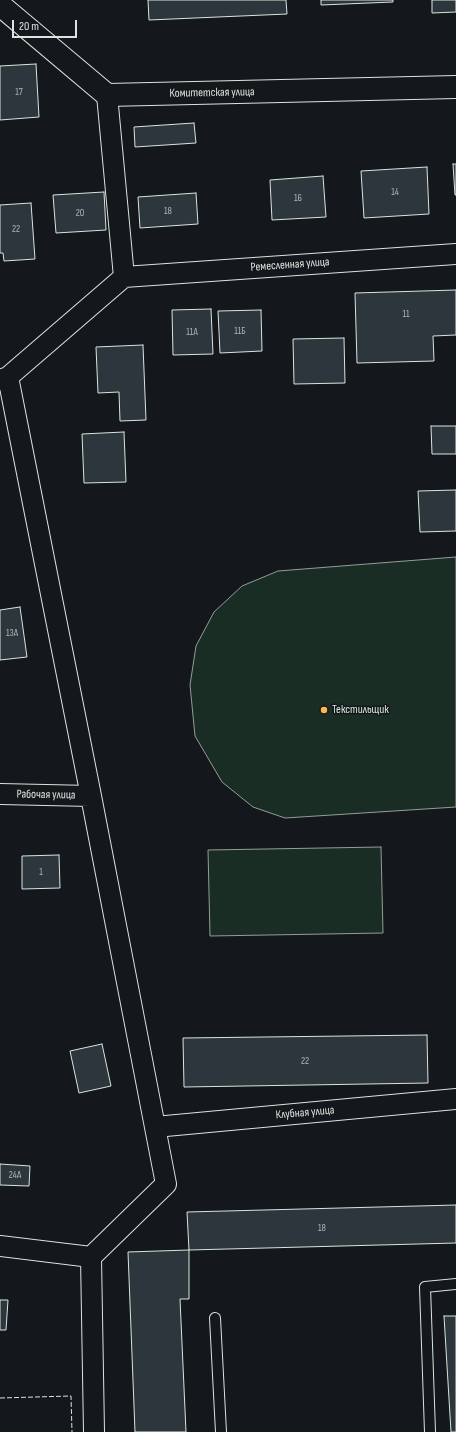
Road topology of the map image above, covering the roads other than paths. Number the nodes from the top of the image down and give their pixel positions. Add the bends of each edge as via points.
1 (0, 5) edge
2 (456, 87) edge
3 (106, 95) junction
4 (456, 254) edge
5 (124, 276) junction
6 (4, 378) edge
7 (0, 794) edge
8 (91, 796) junction
9 (456, 1099) edge
10 (155, 1128) junction
11 (0, 1246) edge
12 (91, 1258) junction
13 (456, 1284) edge
14 (215, 1318) dead end
15 (94, 1432) edge
16 (221, 1432) edge
17 (430, 1432) edge

1 - 3 street
2 - 3 street, Комитетская улица
3 - 5 street
4 - 5 street, Ремесленная улица
5 - 6 street
6 - 8 street
7 - 8 street, Рабочая улица
8 - 10 street
9 - 10 street, Клубная улица
10 - 12 street via 166,1184
11 - 12 street
12 - 15 street
13 - 17 lane via 425,1287
14 - 16 lane

